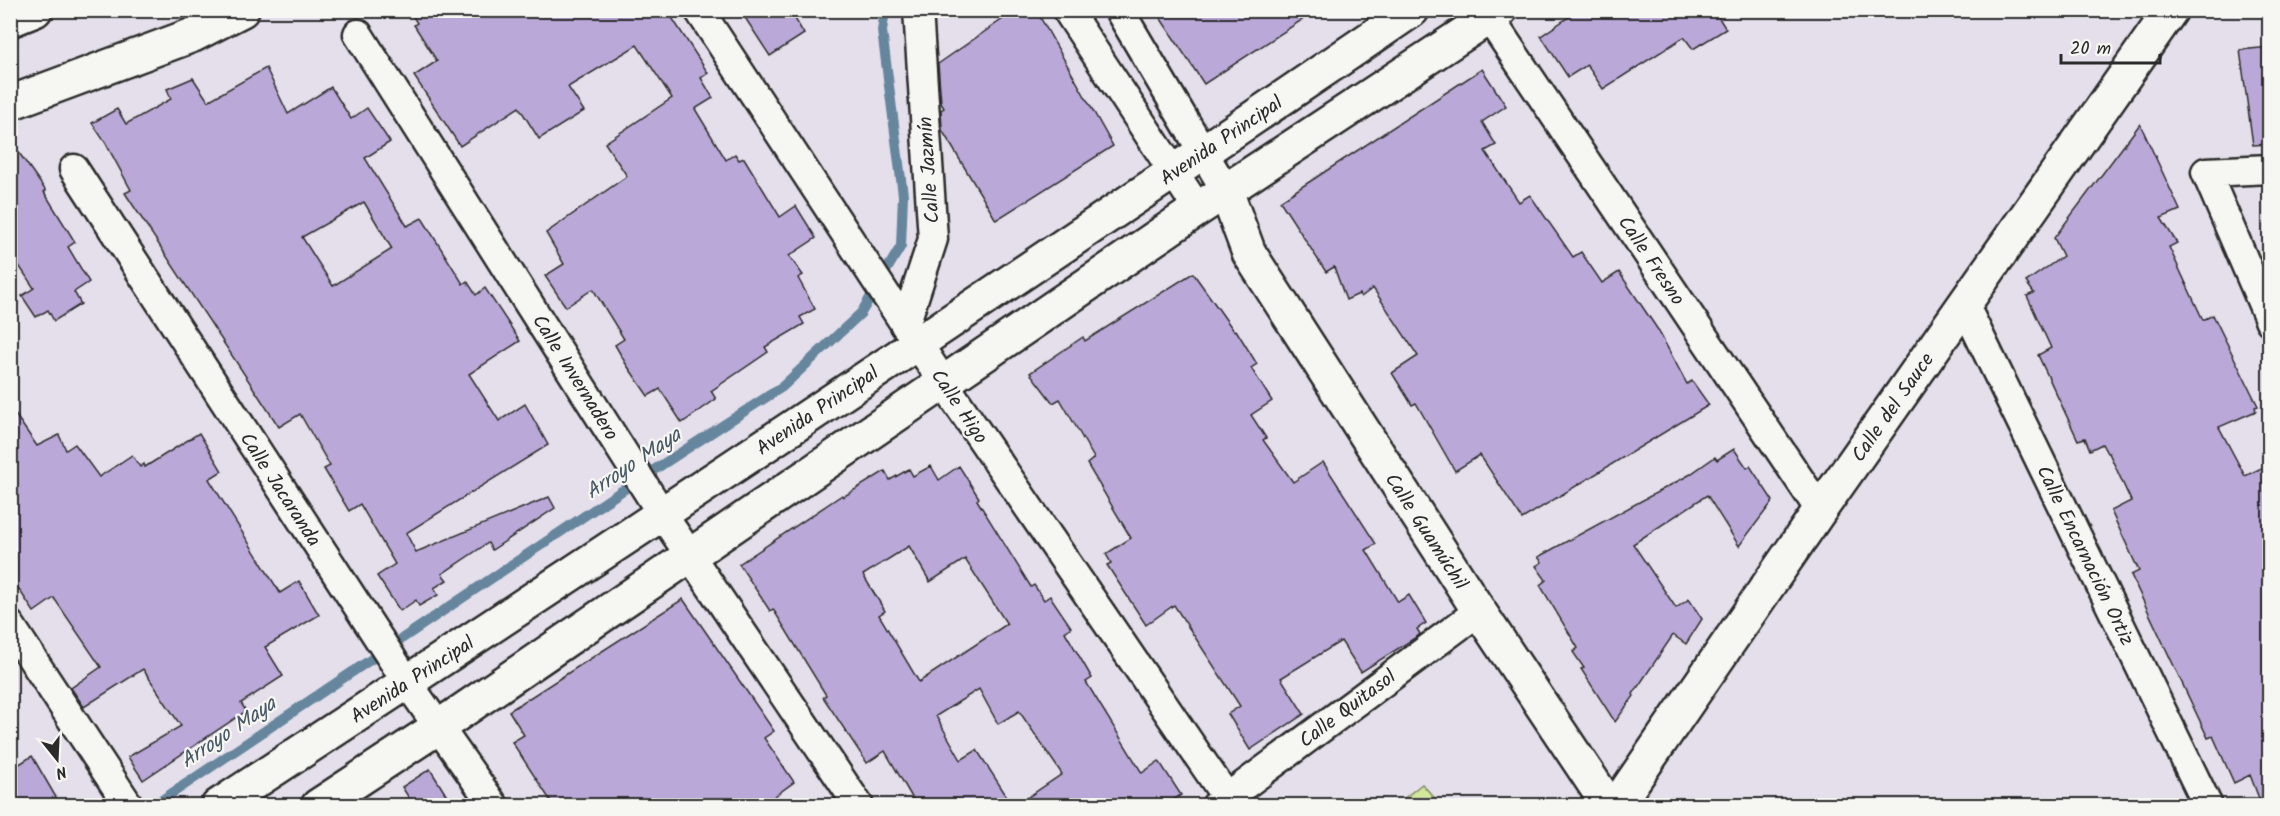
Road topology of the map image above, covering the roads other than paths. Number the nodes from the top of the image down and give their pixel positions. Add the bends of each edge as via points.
1 (34, 10) edge
2 (242, 10) edge
3 (699, 10) edge
4 (918, 10) edge
5 (1067, 10) edge
6 (1119, 10) edge
7 (1412, 10) edge
8 (2171, 10) edge
9 (1491, 13) edge
10 (10, 20) edge
11 (358, 34) dead end
12 (10, 103) edge
13 (1203, 152) junction
14 (74, 169) dead end
15 (2270, 169) edge
16 (1174, 173) junction
17 (1226, 190) junction
18 (1198, 209) junction
19 (1250, 253) junction
20 (1964, 304) junction
21 (2270, 321) edge
22 (906, 325) junction
23 (943, 382) junction
24 (647, 490) junction
25 (1820, 510) junction
26 (689, 556) junction
27 (1479, 611) junction
28 (10, 625) edge
29 (400, 671) junction
30 (440, 726) junction
31 (127, 801) edge
32 (1221, 802) edge
33 (218, 806) edge
34 (318, 806) edge
35 (494, 806) edge
36 (860, 806) edge
37 (1609, 806) edge
38 (1616, 806) edge
39 (2208, 806) edge

1 - 10 street
2 - 12 street via 193,35
3 - 22 street, Calle Higo
4 - 22 street, Calle Jazmín via 933,238
5 - 16 street, Calle Guamúchil
6 - 13 street, Calle Guamúchil
7 - 13 street, Avenida Principal
8 - 20 street, Calle del Sauce
9 - 17 street
9 - 25 street, Calle Fresno
11 - 24 street, Calle Invernadero
13 - 16 street, Avenida Principal
13 - 17 street, Calle Guamúchil
14 - 29 street, Calle Jacaranda
15 - 21 street via 2206,172
16 - 18 street, Calle Guamúchil
16 - 22 street, Avenida Principal
17 - 18 street
17 - 19 street, Calle Guamúchil
18 - 19 street, Calle Guamúchil
18 - 23 street
19 - 27 street, Calle Guamúchil
20 - 25 street, Calle del Sauce
20 - 39 street, Calle Encarnación Ortiz
22 - 23 street, Calle Higo
22 - 24 street, Avenida Principal
23 - 26 street
23 - 32 street, Calle Higo
24 - 26 street, Calle Invernadero
24 - 29 street, Avenida Principal
25 - 38 street, Calle del Sauce
26 - 30 street
26 - 36 street, Calle Invernadero
27 - 32 street, Calle Quitasol
27 - 37 street, Calle Guamúchil
28 - 31 street
29 - 30 street, Calle Jacaranda
29 - 33 street, Avenida Principal
30 - 34 street
30 - 35 street, Calle Jacaranda

